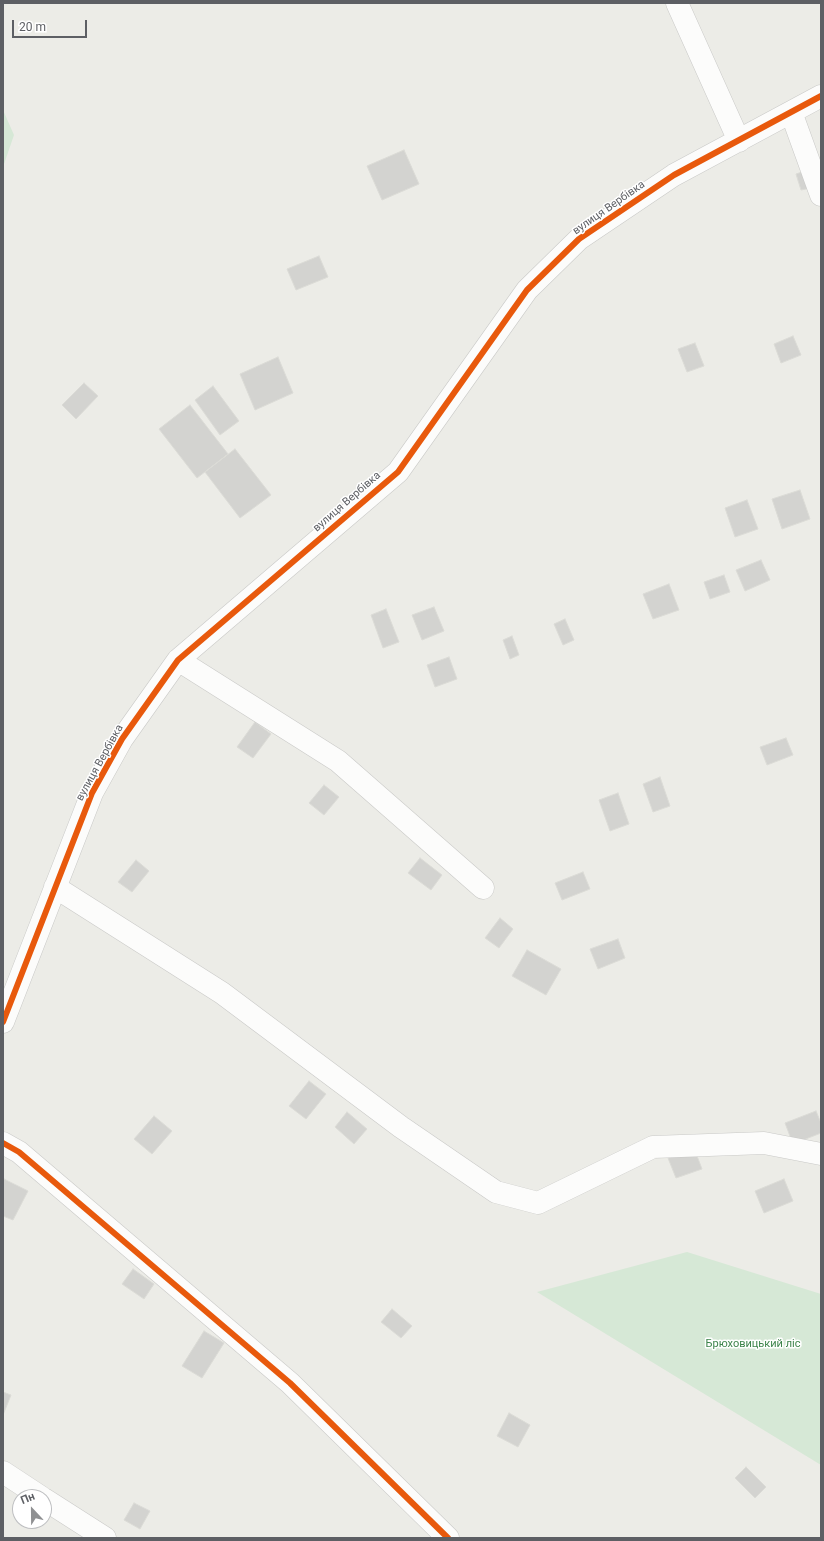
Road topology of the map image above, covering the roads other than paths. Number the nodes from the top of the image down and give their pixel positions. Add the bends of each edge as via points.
1 (677, 3) edge
2 (821, 96) edge
3 (791, 112) junction
4 (739, 141) junction
5 (821, 195) edge
6 (178, 660) junction
7 (55, 887) junction
8 (483, 888) dead end
9 (3, 1022) edge
10 (3, 1143) edge
11 (821, 1154) edge
12 (3, 1472) edge
13 (29, 1489) edge
14 (52, 1504) edge
15 (105, 1538) edge
16 (448, 1538) edge

1 - 4 street
2 - 3 street, вулиця Вербівка
3 - 4 street, вулиця Вербівка
3 - 5 street
4 - 6 street, вулиця Вербівка via 674,175 579,239 527,290 398,472
6 - 7 street, вулиця Вербівка via 122,739 92,793
6 - 8 street via 338,761
7 - 9 street, вулиця Вербівка
7 - 11 street via 222,994 401,1127 496,1192 538,1203 653,1147 764,1143
10 - 16 street via 19,1152 290,1383
12 - 13 street
14 - 15 street

